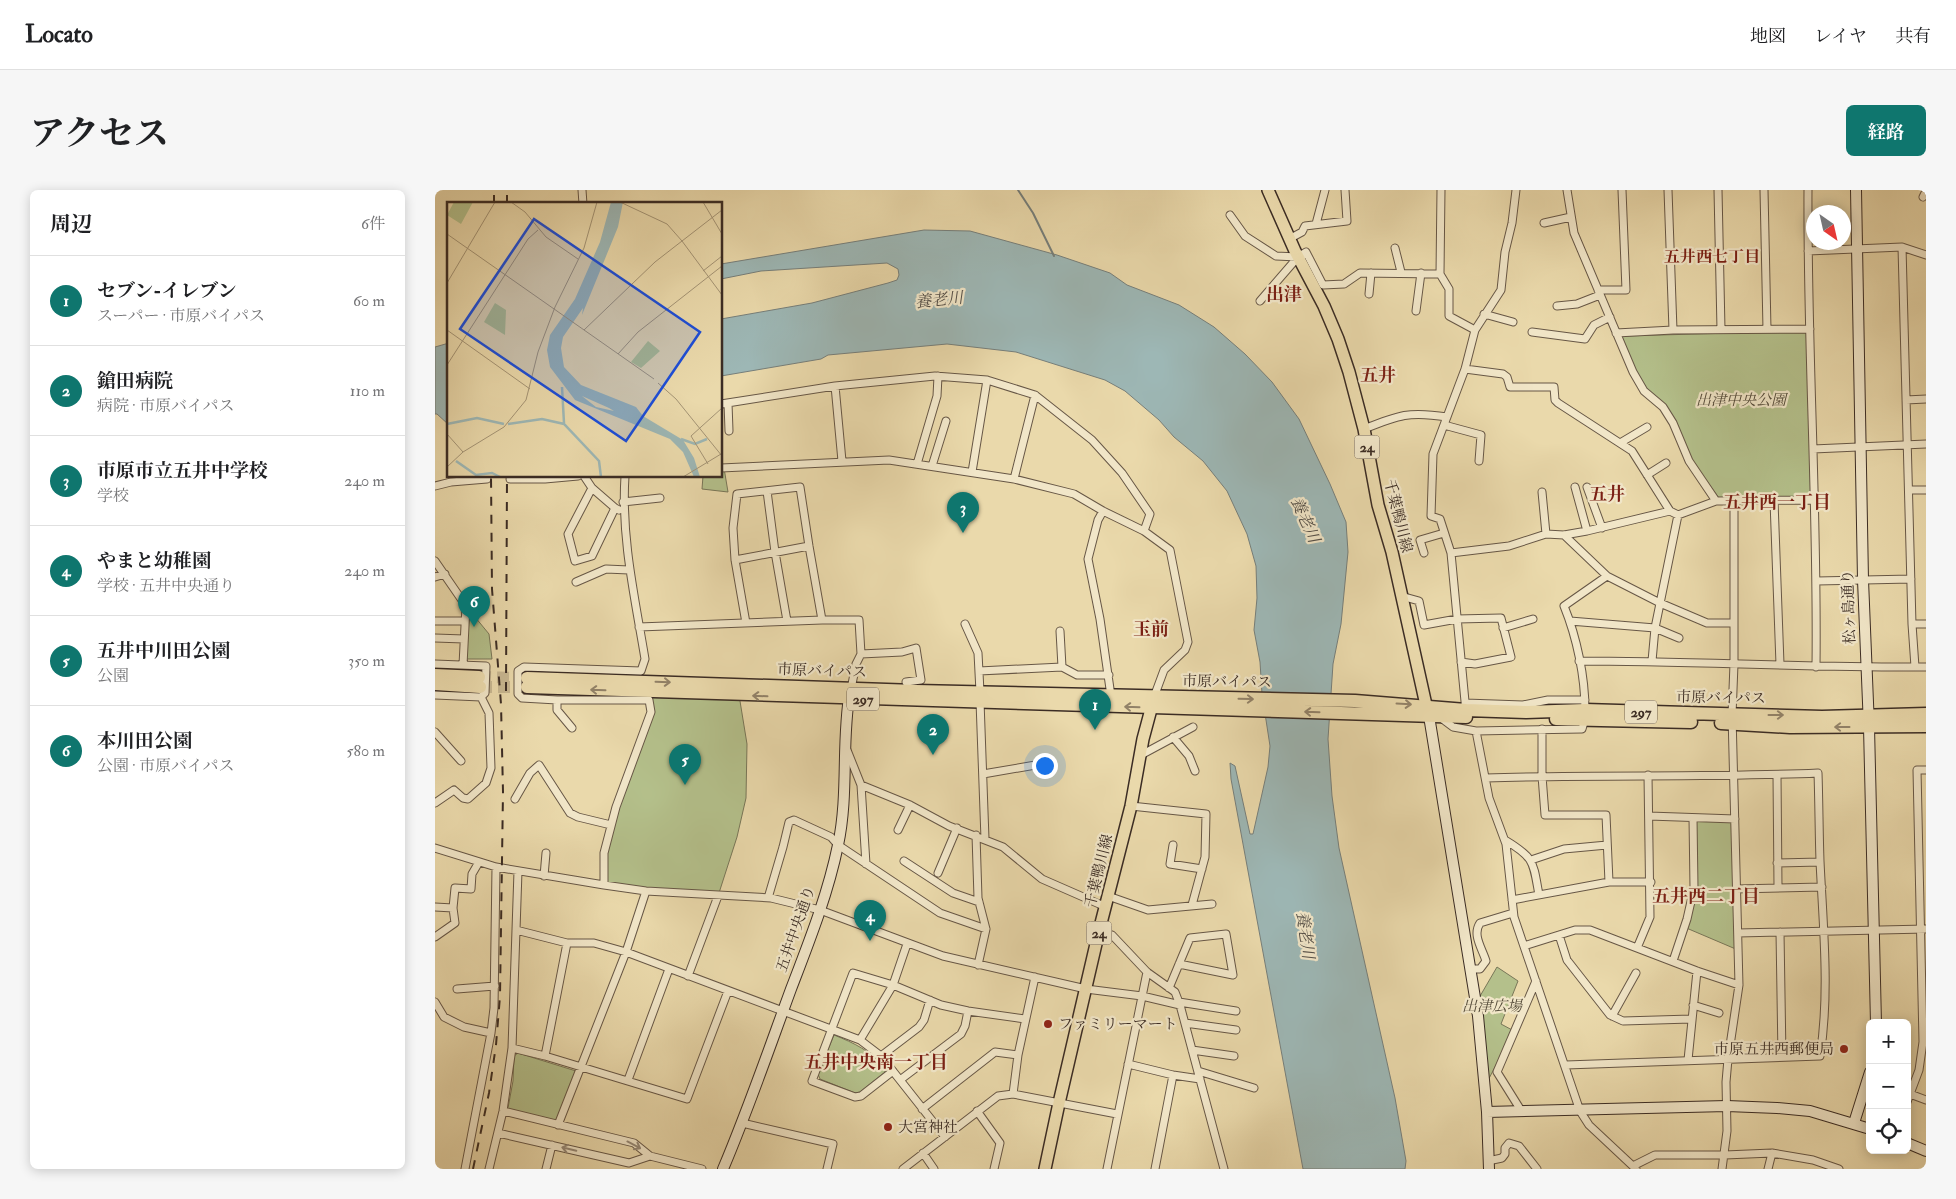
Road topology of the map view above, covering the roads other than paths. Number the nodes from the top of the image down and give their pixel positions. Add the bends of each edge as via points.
1 (1268, 190) edge
2 (1325, 190) edge
3 (1345, 190) edge
4 (1441, 190) edge
5 (1516, 190) edge
6 (1567, 190) edge
7 (1622, 190) edge
8 (1668, 190) edge
9 (1718, 190) edge
10 (1764, 190) edge
11 (1808, 190) edge
12 (1856, 190) edge
13 (1808, 205) edge
14 (1230, 215) dead end
15 (1571, 217) junction
16 (1545, 223) dead end
17 (1316, 224) junction
18 (1289, 239) junction
19 (1902, 247) junction
20 (1395, 248) dead end
21 (1808, 250) edge
22 (1851, 250) edge
23 (1857, 250) junction
24 (1926, 254) edge
25 (1298, 257) junction
26 (1401, 272) junction
27 (1371, 273) junction
28 (1421, 273) junction
29 (1439, 274) junction
30 (1599, 292) junction
31 (1369, 294) dead end
32 (1260, 301) dead end
33 (1557, 306) dead end
34 (1416, 312) dead end
35 (1484, 314) junction
36 (1610, 317) junction
37 (1513, 322) dead end
38 (1767, 328) junction
39 (1721, 329) junction
40 (1810, 329) junction
41 (1475, 330) junction
42 (1673, 330) junction
43 (1532, 332) dead end
44 (1616, 333) junction
45 (1465, 369) junction
46 (938, 376) junction
47 (987, 380) junction
48 (835, 386) junction
49 (1035, 395) junction
50 (1926, 399) edge
51 (1906, 400) junction
52 (725, 403) edge
53 (946, 421) dead end
54 (1445, 421) junction
55 (1647, 428) dead end
56 (1364, 429) junction
57 (729, 431) dead end
58 (1620, 443) junction
59 (1908, 444) junction
60 (1926, 444) edge
61 (1861, 447) junction
62 (1813, 448) junction
63 (842, 461) junction
64 (1479, 461) dead end
65 (1666, 463) dead end
66 (917, 464) junction
67 (931, 466) junction
68 (723, 468) edge
69 (972, 472) junction
70 (1647, 475) junction
71 (556, 478) edge
72 (584, 478) edge
73 (625, 478) edge
74 (487, 479) dead end
75 (511, 479) dead end
76 (1014, 479) junction
77 (435, 486) edge
78 (1575, 486) dead end
79 (1587, 487) dead end
80 (592, 488) junction
81 (1909, 490) junction
82 (1926, 490) edge
83 (767, 491) junction
84 (1542, 492) dead end
85 (659, 498) dead end
86 (1814, 500) junction
87 (1716, 501) junction
88 (1774, 501) junction
89 (623, 502) junction
90 (1734, 502) junction
91 (615, 508) junction
92 (624, 511) junction
93 (1103, 511) junction
94 (1670, 511) junction
95 (1678, 515) junction
96 (1602, 528) junction
97 (1145, 531) junction
98 (1587, 532) junction
99 (1444, 533) junction
100 (1546, 534) junction
101 (1564, 535) junction
102 (809, 546) junction
103 (775, 552) junction
104 (1424, 553) dead end
105 (1451, 554) junction
106 (735, 560) junction
107 (435, 561) edge
108 (629, 570) junction
109 (445, 574) junction
110 (1607, 576) junction
111 (435, 577) edge
112 (1911, 579) junction
113 (1863, 580) junction
114 (1817, 581) junction
115 (576, 582) dead end
116 (1401, 596) junction
117 (1660, 603) junction
118 (1457, 619) junction
119 (1533, 619) dead end
120 (822, 620) junction
121 (435, 621) edge
122 (464, 621) junction
123 (787, 621) junction
124 (1570, 621) junction
125 (746, 623) junction
126 (1734, 623) junction
127 (965, 624) dead end
128 (1912, 624) junction
129 (1926, 624) edge
130 (639, 627) junction
131 (1503, 628) junction
132 (1655, 628) junction
133 (1060, 631) dead end
134 (435, 638) edge
135 (1679, 638) dead end
136 (464, 639) junction
137 (861, 654) junction
138 (1579, 661) junction
139 (1651, 661) junction
140 (1461, 662) junction
141 (435, 664) edge
142 (1734, 664) junction
143 (1780, 664) junction
144 (463, 665) junction
145 (1816, 666) junction
146 (1062, 667) junction
147 (1866, 667) junction
148 (1915, 667) junction
149 (1926, 667) edge
150 (979, 671) junction
151 (435, 675) edge
152 (1109, 675) junction
153 (527, 682) tunnel mouth
154 (906, 682) dead end
155 (435, 684) edge
156 (480, 687) junction
157 (850, 694) junction
158 (435, 696) edge
159 (981, 696) junction
160 (1111, 696) junction
161 (557, 700) junction
162 (1153, 702) junction
163 (1198, 703) junction
164 (1466, 710) junction
165 (1585, 710) junction
166 (1431, 712) junction
167 (1926, 714) edge
168 (1732, 719) junction
169 (1869, 721) junction
170 (1926, 726) edge
171 (1193, 727) dead end
172 (572, 728) dead end
173 (1542, 730) junction
174 (1476, 731) junction
175 (435, 732) edge
176 (1173, 737) junction
177 (846, 748) junction
178 (1141, 755) junction
179 (461, 761) dead end
180 (1047, 763) dead end
181 (1926, 770) edge
182 (1195, 771) dead end
183 (983, 774) junction
184 (1648, 775) junction
185 (1777, 775) junction
186 (1542, 776) junction
187 (1734, 776) junction
188 (1486, 778) junction
189 (861, 785) junction
190 (515, 799) dead end
191 (435, 803) edge
192 (910, 805) junction
193 (1131, 806) junction
194 (1649, 816) junction
195 (1693, 818) junction
196 (1735, 819) junction
197 (611, 824) junction
198 (957, 828) junction
199 (897, 830) dead end
200 (976, 835) junction
201 (985, 839) junction
202 (1505, 840) junction
203 (838, 845) junction
204 (1173, 845) dead end
205 (1607, 845) junction
206 (435, 848) edge
207 (546, 853) dead end
208 (905, 860) dead end
209 (1531, 860) junction
210 (479, 862) junction
211 (1820, 862) junction
212 (1777, 863) junction
213 (866, 864) junction
214 (496, 867) junction
215 (1202, 869) junction
216 (518, 871) junction
217 (938, 873) dead end
218 (544, 876) junction
219 (1609, 882) junction
220 (1651, 882) junction
221 (1922, 884) edge
222 (603, 885) junction
223 (1778, 887) junction
224 (1822, 887) junction
225 (1736, 889) junction
226 (646, 891) junction
227 (1539, 895) junction
228 (718, 896) junction
229 (768, 898) junction
230 (1512, 900) junction
231 (979, 902) junction
232 (1107, 902) junction
233 (1212, 904) dead end
234 (1193, 905) junction
235 (435, 907) edge
236 (453, 908) junction
237 (820, 910) junction
238 (1513, 913) junction
239 (986, 929) junction
240 (1923, 929) edge
241 (516, 930) junction
242 (1099, 931) junction
243 (1825, 931) junction
244 (1874, 931) junction
245 (1781, 932) junction
246 (1738, 933) junction
247 (1559, 935) junction
248 (435, 937) edge
249 (567, 944) junction
250 (907, 944) junction
251 (1524, 946) junction
252 (1637, 948) junction
253 (626, 952) junction
254 (1673, 961) junction
255 (1179, 964) junction
256 (979, 965) junction
257 (669, 969) junction
258 (1471, 969) junction
259 (1697, 971) junction
260 (1147, 972) junction
261 (1636, 973) dead end
262 (1924, 975) edge
263 (688, 976) junction
264 (1035, 976) junction
265 (1536, 981) junction
266 (893, 985) junction
267 (1739, 985) junction
268 (495, 986) junction
269 (457, 988) dead end
270 (1169, 988) junction
271 (1086, 989) junction
272 (728, 991) junction
273 (1142, 996) junction
274 (930, 1000) junction
275 (435, 1002) edge
276 (1180, 1004) junction
277 (1693, 1005) junction
278 (968, 1011) junction
279 (1236, 1011) dead end
280 (783, 1012) junction
281 (1719, 1012) dead end
282 (1612, 1016) junction
283 (1025, 1019) junction
284 (1691, 1019) junction
285 (1876, 1019) edge
286 (1185, 1023) junction
287 (831, 1028) junction
288 (1236, 1030) dead end
289 (491, 1033) junction
290 (860, 1040) junction
291 (512, 1048) junction
292 (1192, 1050) junction
293 (1018, 1055) junction
294 (545, 1056) junction
295 (881, 1056) junction
296 (1234, 1056) dead end
297 (1782, 1057) junction
298 (1728, 1059) junction
299 (1688, 1060) junction
300 (1128, 1064) junction
301 (1566, 1065) junction
302 (581, 1067) junction
303 (893, 1071) junction
304 (1173, 1075) junction
305 (1199, 1075) junction
306 (628, 1080) junction
307 (901, 1080) junction
308 (1866, 1085) edge
309 (1254, 1088) dead end
310 (1911, 1091) edge
311 (1013, 1094) junction
312 (1911, 1094) edge
313 (1926, 1100) edge
314 (1059, 1103) junction
315 (1727, 1106) junction
316 (922, 1109) junction
317 (503, 1111) junction
318 (977, 1111) junction
319 (1580, 1111) junction
320 (1487, 1112) junction
321 (1522, 1112) junction
322 (1117, 1114) junction
323 (742, 1122) junction
324 (1854, 1123) junction
325 (558, 1125) junction
326 (1866, 1128) edge
327 (498, 1133) junction
328 (945, 1137) junction
329 (552, 1145) junction
330 (1911, 1145) edge
331 (1926, 1151) edge
332 (1772, 1152) junction
333 (923, 1153) junction
334 (1725, 1155) junction
335 (650, 1156) junction
336 (1813, 1160) junction
337 (1488, 1165) edge
338 (1635, 1168) edge
339 (465, 1169) edge
340 (489, 1169) edge
341 (546, 1169) edge
342 (702, 1169) edge
343 (723, 1169) edge
344 (827, 1169) edge
345 (903, 1169) edge
346 (934, 1169) edge
347 (994, 1169) edge
348 (1045, 1169) edge
349 (1107, 1169) edge
350 (1155, 1169) edge
351 (1224, 1169) edge
352 (1537, 1169) edge
353 (1722, 1169) edge
354 (1768, 1169) edge
355 (1811, 1169) edge
356 (1839, 1169) edge

1 - 18 main road, 千葉鴨川線 / 24
2 - 17 street
3 - 17 street via 1347,221
4 - 29 street
5 - 35 street via 1501,290
6 - 15 street
7 - 30 street via 1626,290
8 - 42 street
9 - 39 street
10 - 38 street
11 - 13 street
12 - 23 street, 松ヶ島通り
14 - 25 street via 1245,236 1276,256
15 - 16 street
15 - 30 street via 1573,233
17 - 18 street via 1305,226 1302,232
18 - 25 main road, 千葉鴨川線 / 24
19 - 23 street
19 - 24 street
19 - 51 street
20 - 26 street
21 - 40 street
22 - 23 street
23 - 61 street, 松ヶ島通り
25 - 27 street via 1306,252 1323,285 1344,284 1360,273
25 - 32 street
25 - 56 main road, 千葉鴨川線 / 24 via 1338,339
26 - 27 street
26 - 28 street
27 - 31 street
28 - 29 street
28 - 34 street
29 - 41 street via 1449,289 1449,316
30 - 33 street via 1577,304
30 - 36 street
35 - 37 street
35 - 41 street
36 - 43 street via 1594,325 1585,339
36 - 44 street
38 - 39 street
38 - 40 street
39 - 42 street
40 - 62 street
41 - 45 street
42 - 44 street
44 - 87 street via 1633,372 1644,390 1663,407 1689,461
45 - 54 street
45 - 58 street via 1503,374 1510,387 1554,387 1558,403
46 - 47 street
46 - 48 street
46 - 66 street via 937,396
47 - 49 street
47 - 69 street
48 - 52 street
48 - 63 street
49 - 76 street
49 - 97 street via 1092,440 1122,473 1150,514
50 - 51 street
51 - 59 street
52 - 57 street
53 - 67 street
54 - 56 street via 1422,413 1399,415
54 - 64 street via 1481,435
54 - 99 street via 1433,454 1431,516 1440,519
55 - 58 street
56 - 116 main road, 千葉鴨川線 / 24
58 - 70 street via 1632,451
59 - 60 street
59 - 61 street
59 - 81 street
61 - 62 street
61 - 113 street, 松ヶ島通り
62 - 86 street
63 - 66 street via 889,460
63 - 68 street
65 - 70 street
66 - 67 street
67 - 69 street
69 - 76 street
70 - 94 street
71 - 75 street
72 - 80 street
73 - 89 street
74 - 77 street
76 - 93 street via 1075,494
78 - 98 street
79 - 96 street
80 - 91 street
80 - 91 street via 568,534 575,561 592,556
81 - 82 street
81 - 112 street
83 - 102 street via 800,488
83 - 103 street
83 - 106 street via 737,494 733,528
84 - 100 street
85 - 89 street
86 - 88 street
86 - 114 street
87 - 90 street
87 - 95 street
88 - 90 street
88 - 143 street
89 - 92 street
90 - 126 street
91 - 92 street
92 - 108 street
93 - 97 street
93 - 152 street via 1088,559
94 - 95 street
94 - 96 street
95 - 117 street
96 - 98 street
97 - 162 street via 1170,550 1188,642 1185,650 1164,670
98 - 101 street
99 - 104 street via 1420,540
99 - 105 street
100 - 101 street
100 - 105 street via 1509,546
101 - 110 street
102 - 103 street
102 - 120 street
103 - 106 street
103 - 123 street
105 - 118 street
106 - 125 street
107 - 109 street
108 - 115 street via 605,569
108 - 130 street
109 - 111 street
109 - 122 street via 466,606
110 - 117 street
110 - 124 street via 1563,606
112 - 113 street
112 - 128 street
113 - 114 street
113 - 147 street, 松ヶ島通り
114 - 145 street
116 - 118 street via 1419,601 1424,625
116 - 166 main road, 千葉鴨川線 / 24
117 - 126 street via 1707,623
117 - 132 street
118 - 131 street via 1501,618
118 - 140 street
119 - 131 street
120 - 123 street
120 - 137 street via 859,620
121 - 122 street
122 - 136 street
123 - 125 street
124 - 132 street
124 - 138 street
125 - 130 street
126 - 142 street
127 - 150 street via 978,653
128 - 129 street
128 - 148 street
130 - 161 street via 645,659 641,671 525,667 518,671 518,694 522,698
131 - 140 street via 1511,657 1475,664
132 - 135 street
132 - 139 street
133 - 146 street
134 - 136 street
136 - 144 street
137 - 154 street via 916,648 921,680
137 - 157 street
138 - 139 street
138 - 165 street
139 - 142 street
140 - 164 street
141 - 144 street
142 - 143 street
142 - 168 street
143 - 145 street
144 - 156 street via 486,666 485,694
145 - 147 street
146 - 150 street
146 - 152 street via 1077,674
147 - 148 street
147 - 169 street, 松ヶ島通り
148 - 149 street
150 - 159 street
151 - 156 highway
152 - 160 street
153 - 157 highway, 市原バイパス / 297
155 - 156 highway
156 - 158 street
156 - 191 street via 489,714 491,768 486,783 468,799 454,790
157 - 159 highway, 市原バイパス / 297
157 - 177 street, 五井中央通り
159 - 160 highway, 市原バイパス / 297
162 -> 159 highway, 市原バイパス / 297
159 - 183 street
160 - 162 highway, 市原バイパス / 297
161 - 172 street via 557,710
161 - 197 street via 649,700 651,712
162 - 163 highway, 市原バイパス / 297
162 - 178 main road, 千葉鴨川線 / 24
166 -> 163 highway, 市原バイパス / 297 via 1361,714
163 -> 166 highway, 市原バイパス / 297 via 1355,701
164 - 165 highway, 市原バイパス / 297 via 1514,720
164 - 165 street via 1548,700
164 - 166 highway, 市原バイパス / 297
165 - 168 highway, 市原バイパス / 297
165 - 173 street via 1582,729
166 - 174 street via 1453,727
166 - 258 street
167 - 169 highway, 市原バイパス / 297
168 - 169 highway, 市原バイパス / 297 via 1822,717
168 - 187 street
169 - 170 highway, 市原バイパス / 297
169 - 244 street, 松ヶ島通り
171 - 176 street
173 - 174 street
173 - 186 street
174 - 188 street
175 - 179 street
176 - 178 street
176 - 182 street via 1189,756
177 - 189 street
177 - 203 street, 五井中央通り
178 - 193 main road, 千葉鴨川線 / 24
180 - 183 street
181 - 221 street via 1917,770
183 - 201 street
184 - 186 street
184 - 187 street
184 - 194 street
185 - 187 street
185 - 211 street via 1818,773
185 - 212 street
186 - 188 street
186 - 205 street via 1545,815 1606,815
187 - 196 street
188 - 202 street via 1489,798
189 - 192 street
189 - 213 street
190 - 197 street via 539,764 570,813 578,818
192 - 198 street
192 - 199 street
193 - 215 street via 1206,814
193 - 232 main road, 千葉鴨川線 / 24
194 - 195 street
194 - 220 street
195 - 196 street
195 - 254 street via 1694,888
196 - 225 street
197 - 222 street via 604,853
198 - 200 street
198 - 217 street
200 - 201 street
200 - 231 street
201 - 232 street via 1003,847 1042,879
202 - 209 street
202 - 230 street
203 - 213 street
203 - 229 street via 831,837 794,820 789,822
203 - 237 street, 五井中央通り
204 - 215 street via 1170,864
205 - 209 street via 1564,849
205 - 219 street
206 - 210 street
207 - 218 street
208 - 231 street via 953,893
209 - 227 street
210 - 214 street
210 - 236 street via 472,874 471,889 455,888
211 - 212 street
211 - 224 street
212 - 223 street
213 - 239 street via 940,913
214 - 216 street
214 - 268 street
215 - 234 street
216 - 218 street
216 - 241 street
218 - 222 street
219 - 220 street
219 - 227 street
220 - 252 street via 1650,917
221 - 240 street
222 - 226 street
223 - 224 street
223 - 225 street
224 - 243 street
225 - 246 street
226 - 228 street
226 - 253 street
227 - 230 street
228 - 229 street
228 - 263 street
229 - 237 street
230 - 238 street
231 - 239 street
232 - 234 street via 1148,910
232 - 242 main road, 千葉鴨川線 / 24
233 - 234 street
235 - 236 street
236 - 248 street via 455,923
237 - 250 street
237 - 280 street, 五井中央通り
238 - 251 street
238 - 258 street via 1481,923 1477,933 1486,961 1480,968
239 - 256 street
240 - 244 street
240 - 262 street
241 - 249 street
241 - 291 street
242 - 260 street via 1112,935
242 - 271 main road, 千葉鴨川線 / 24
243 - 244 street
243 - 245 street
243 - 297 street via 1824,1027 1820,1056
244 - 285 street, 松ヶ島通り
245 - 246 street
245 - 297 street
246 - 267 street
247 - 251 street
247 - 252 street via 1590,930
247 - 282 street via 1567,960
249 - 253 street via 594,943
249 - 294 street
250 - 256 street
250 - 266 street
251 - 265 street
252 - 254 street
253 - 257 street
253 - 302 street
254 - 259 street
255 - 255 street via 1190,938 1226,934 1233,975
255 - 270 street
256 - 264 street
257 - 263 street
257 - 306 street
258 - 320 street
259 - 267 street
259 - 277 street
260 - 270 street
260 - 273 street
261 - 282 street
262 - 310 street via 1923,1042 1919,1070
263 - 272 street
264 - 271 street
264 - 283 street
265 - 301 street
265 - 321 street via 1497,1072
266 - 274 street
266 - 287 street via 853,973
266 - 290 street
267 - 298 street
268 - 269 street
268 - 289 street
270 - 276 street via 1175,992
271 - 273 street
271 - 314 main road, 千葉鴨川線 / 24
272 - 280 street
272 - 306 street via 687,1099
273 - 276 street
273 - 300 street
274 - 278 street
274 - 295 street via 919,1026
275 - 289 street via 444,1017 464,1027
276 - 279 street
276 - 286 street
277 - 281 street
277 - 284 street
278 - 283 street
278 - 307 street via 961,1034
280 - 287 street
280 - 323 street, 五井中央通り
282 - 284 street via 1623,1021
283 - 293 street
284 - 299 street
286 - 288 street
286 - 292 street
287 - 290 street
287 - 303 street via 812,1082 855,1097 861,1096
289 - 339 street
290 - 295 street
291 - 294 street
291 - 317 street
292 - 296 street
292 - 305 street
293 - 311 street
293 - 316 street via 995,1052
294 - 302 street
295 - 303 street
297 - 298 street
298 - 299 street
298 - 315 street
299 - 301 street
300 - 304 street
300 - 322 street
301 - 319 street
302 - 306 street
302 - 325 street
303 - 307 street
304 - 305 street
304 - 350 street
305 - 309 street
305 - 351 street
307 - 316 street
308 - 324 street
311 - 314 street
311 - 318 street via 999,1096
312 - 313 street
314 - 322 street
314 - 348 main road, 千葉鴨川線 / 24
315 - 319 street
315 - 324 street via 1810,1111
315 - 334 street
316 - 328 street
317 - 325 street
317 - 327 street
318 - 328 street
318 - 347 street via 1001,1143
319 - 321 street
319 - 338 street via 1589,1125
320 - 321 street
320 - 337 street
322 - 349 street
323 - 343 street, 五井中央通り
323 - 344 street via 833,1144
324 - 326 street
325 -> 335 street via 634,1143
327 - 329 street
327 - 340 street
328 - 333 street
335 -> 329 street via 629,1163
329 - 341 street
330 - 331 street
332 - 334 street
332 - 336 street
332 - 354 street
333 - 345 street
333 - 346 street
334 - 338 street via 1655,1155
334 - 353 street
335 - 342 street
336 - 355 street
336 - 356 street
337 - 352 street via 1505,1154 1509,1143 1519,1146

